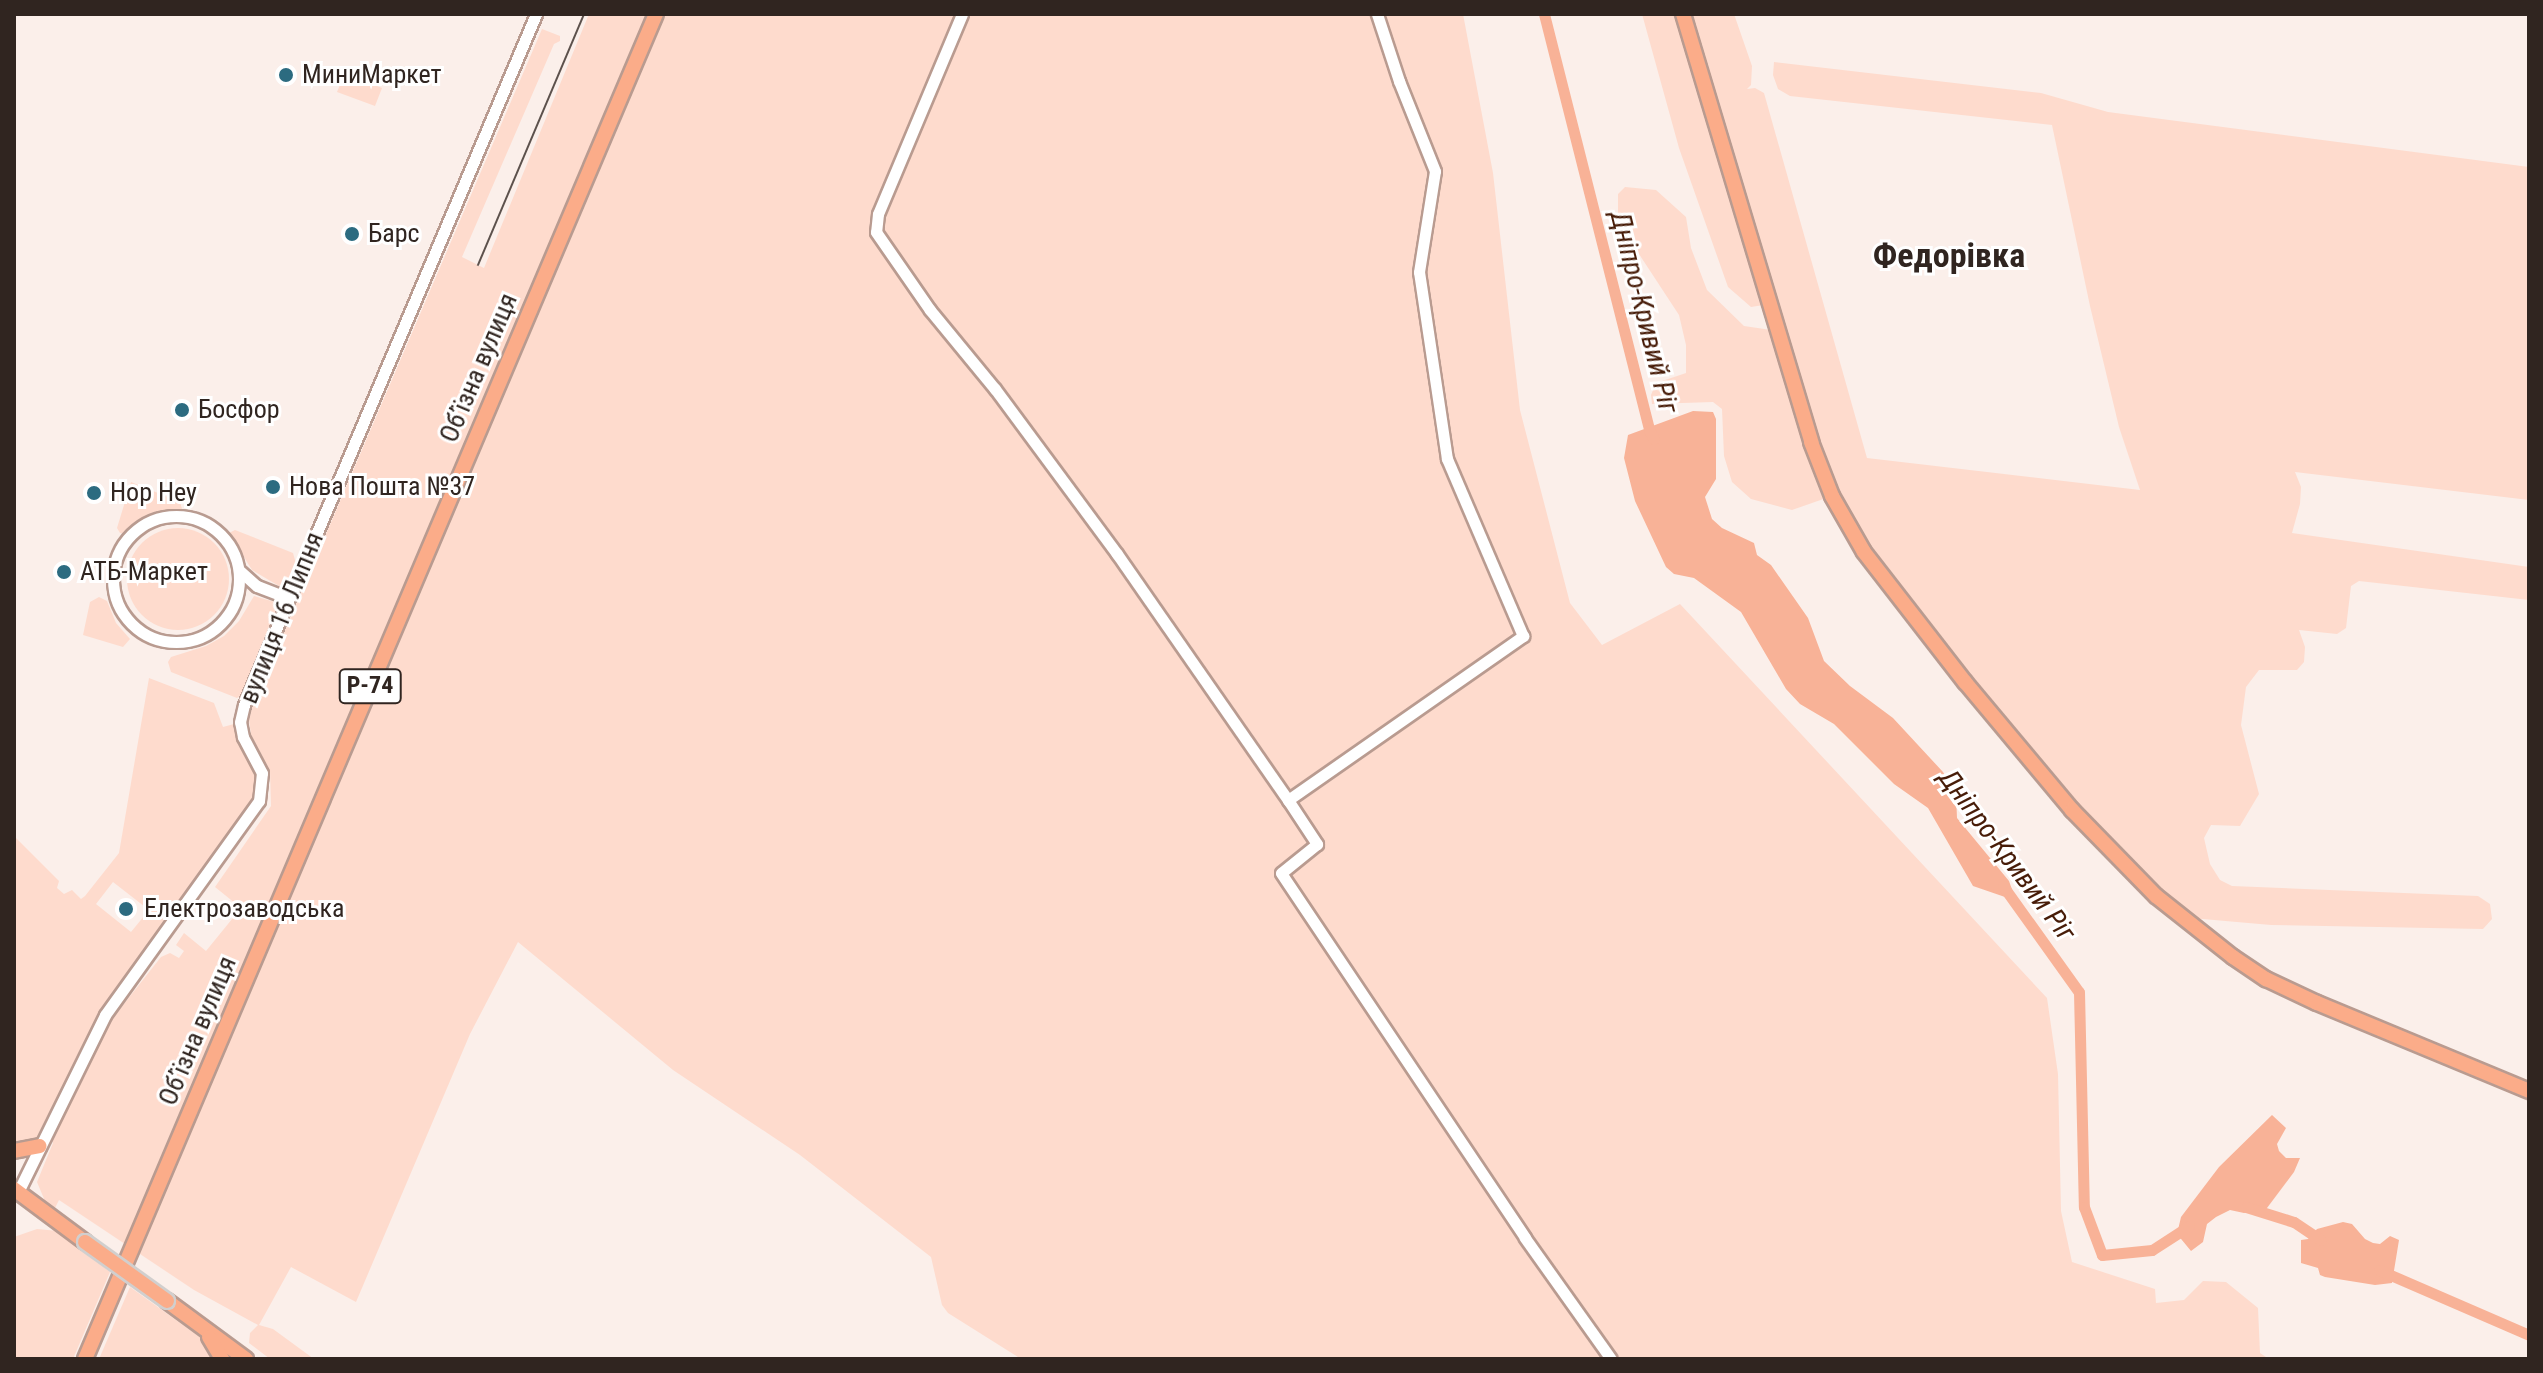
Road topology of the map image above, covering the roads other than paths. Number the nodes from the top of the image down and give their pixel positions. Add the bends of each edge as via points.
1 (536, 14) edge
2 (656, 14) edge
3 (962, 14) edge
4 (1377, 14) edge
5 (1683, 14) edge
6 (239, 570) junction
7 (265, 589) junction
8 (288, 598) junction
9 (237, 599) junction
10 (1288, 800) junction
11 (2529, 1091) edge
12 (40, 1146) junction
13 (14, 1151) edge
14 (15, 1195) edge
15 (205, 1329) junction
16 (85, 1359) edge
17 (222, 1359) edge
18 (246, 1359) edge
19 (1611, 1359) edge

1 - 8 street, вулиця 16 Липня
2 - 16 main road, Обʼїзна вулиця / Р-74
3 - 10 street via 878,214 876,232 1108,542
4 - 10 street via 1435,171 1419,272 1447,459 1523,636
5 - 11 main road via 1811,442 1832,496 1864,552 1965,682 2103,842 2156,896 2233,957 2317,1003
6 - 7 street
6 - 9 street
6 - 9 street via 234,552 216,530 172,516 145,524 131,536 113,575 125,616 160,641 186,642 211,633
7 - 8 street
7 - 9 street
8 - 12 street, вулиця 16 Липня via 240,722 262,773 259,801 105,1015
10 - 19 street via 1317,844 1281,873
12 - 13 main road
12 - 14 street, вулиця 16 Липня
14 - 15 main road, bridge
15 - 17 main road
15 - 18 main road

